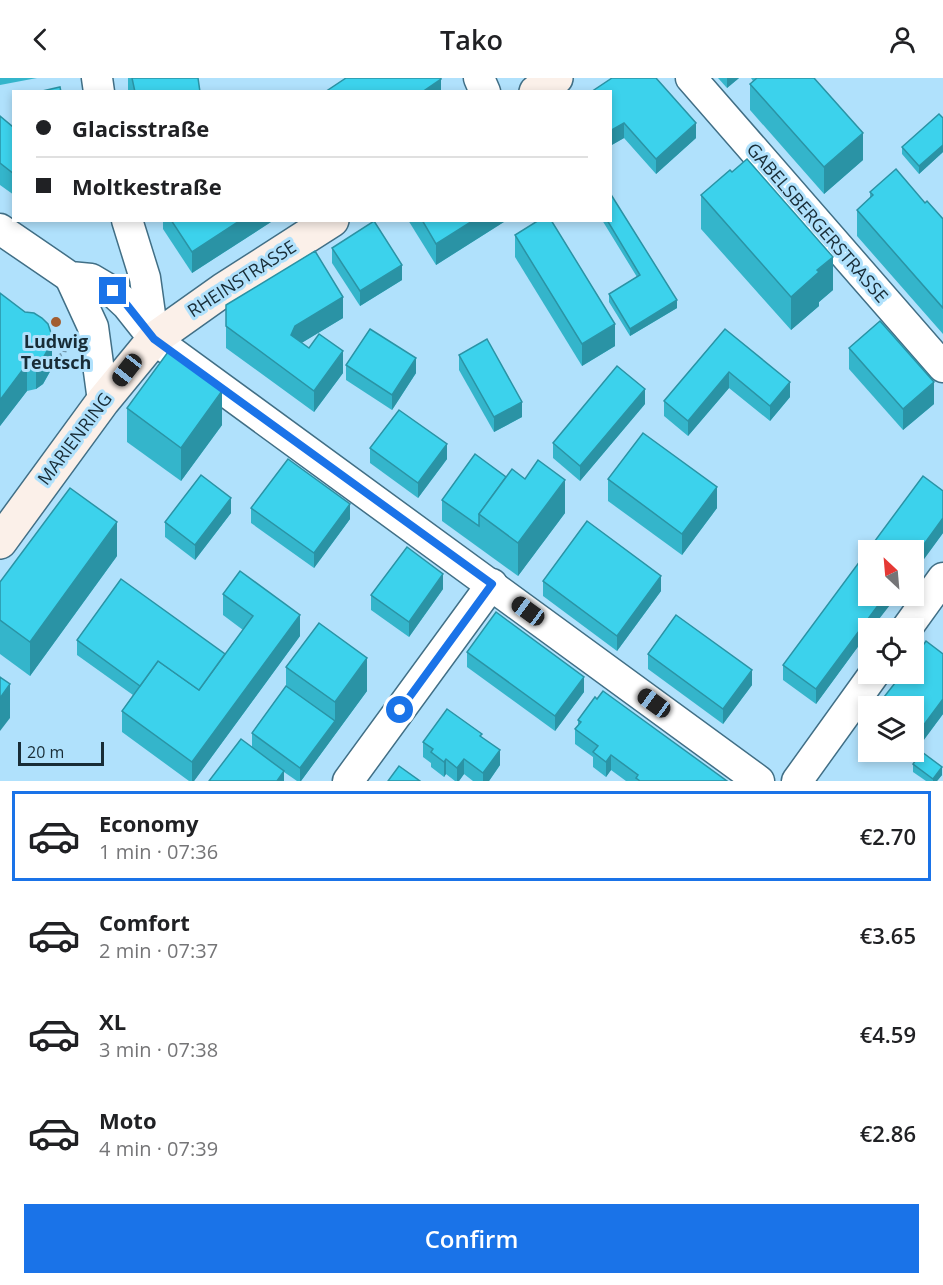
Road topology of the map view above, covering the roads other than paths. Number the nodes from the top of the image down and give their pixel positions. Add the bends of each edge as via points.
1 (556, 78) edge
2 (691, 78) edge
3 (539, 90) edge
4 (128, 222) edge
5 (329, 222) edge
6 (0, 229) edge
7 (70, 277) junction
8 (154, 339) junction
9 (943, 367) edge
10 (103, 401) junction
11 (0, 542) edge
12 (943, 578) edge
13 (492, 584) junction
14 (914, 618) edge
15 (867, 684) edge
16 (348, 781) edge
17 (759, 781) edge
18 (797, 781) edge

1 - 3 main road
2 - 9 street, GABELSBERGERSTRASSE
4 - 8 street via 145,278
5 - 8 main road, RHEINSTRASSE
6 - 7 street
7 - 8 street via 91,279 113,291
7 - 10 street via 93,327
8 - 10 main road, MARIENRING
8 - 13 street
10 - 11 main road, MARIENRING
12 - 14 street
13 - 16 street
13 - 17 street
15 - 18 street

